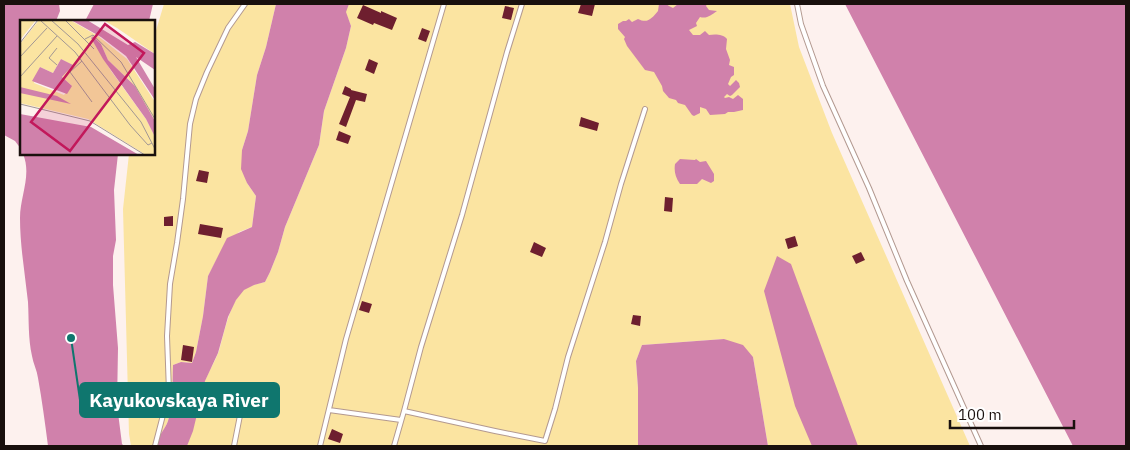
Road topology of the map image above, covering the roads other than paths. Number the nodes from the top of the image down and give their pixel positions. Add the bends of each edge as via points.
1 (245, 4) edge
2 (444, 4) edge
3 (522, 4) edge
4 (796, 4) edge
5 (645, 109) dead end
6 (245, 390) dead end
7 (329, 410) junction
8 (404, 411) junction
9 (401, 420) junction
10 (155, 446) edge
11 (234, 446) edge
12 (320, 446) edge
13 (394, 446) edge
14 (981, 446) edge

1 - 10 lane via 228,28 207,72 190,124 170,284 167,336 169,392
2 - 7 lane via 346,339
3 - 8 lane
4 - 14 lane via 823,86
5 - 8 lane via 544,441
6 - 11 lane
7 - 9 lane
7 - 12 lane
8 - 9 lane
9 - 13 lane

